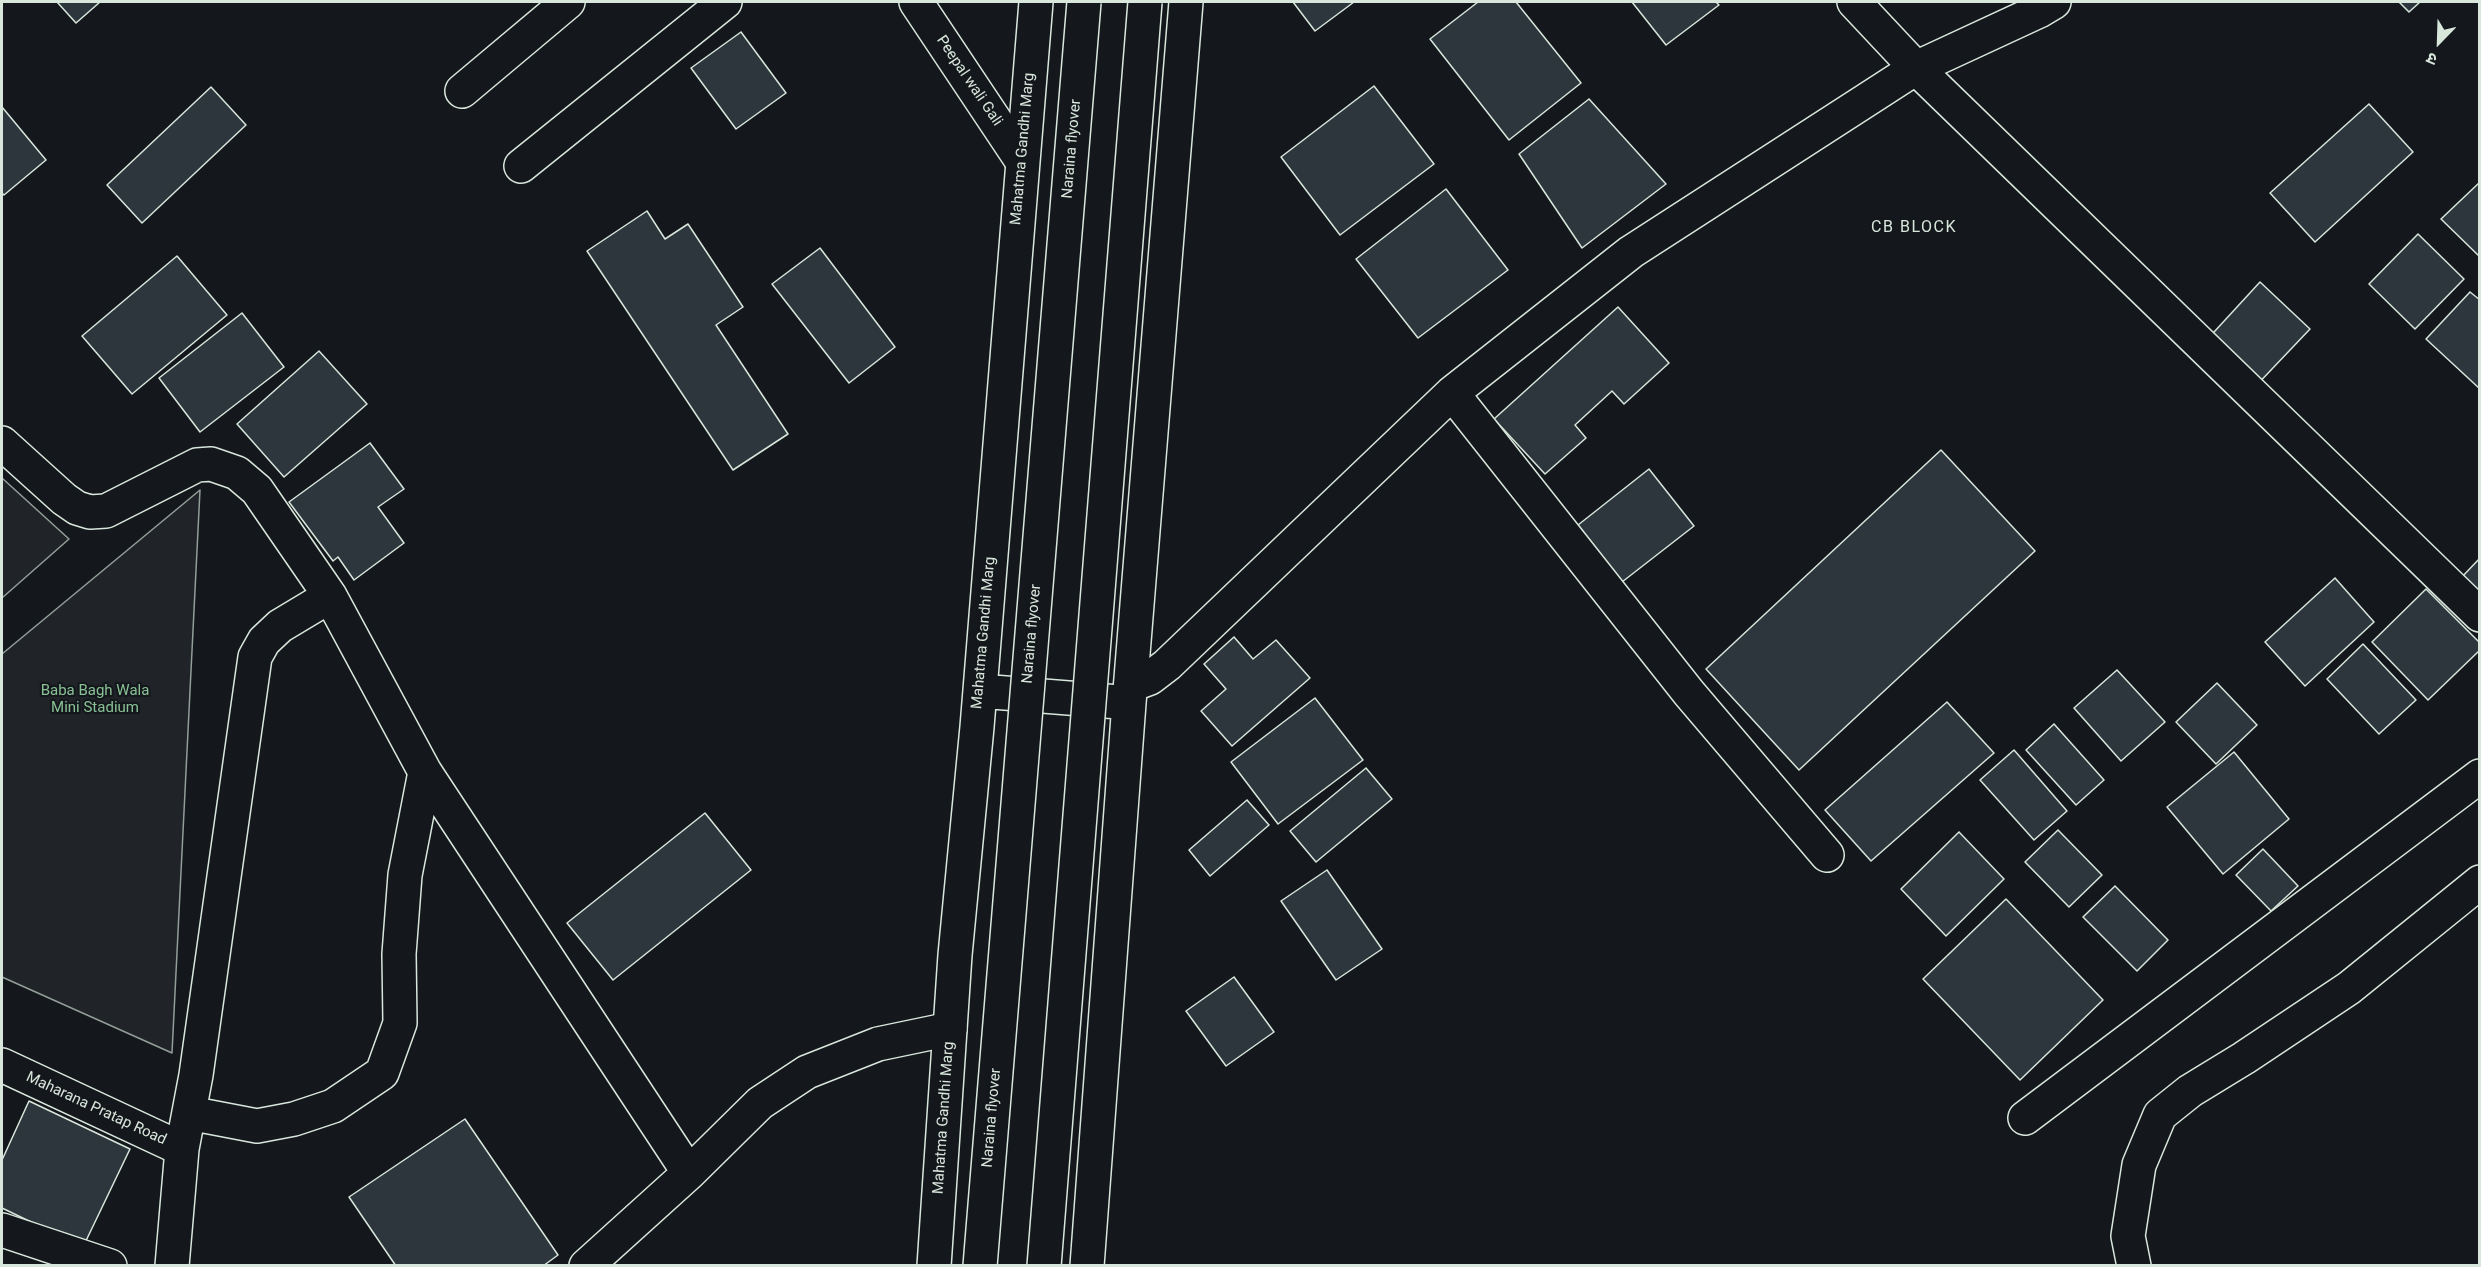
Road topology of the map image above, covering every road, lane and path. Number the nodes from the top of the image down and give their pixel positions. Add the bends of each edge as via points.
1 (568, 2) edge
2 (725, 2) edge
3 (915, 2) edge
4 (1036, 2) edge
5 (1084, 2) edge
6 (1145, 2) edge
7 (1186, 2) edge
8 (1854, 2) edge
9 (2055, 2) edge
10 (1916, 68) junction
11 (462, 91) dead end
12 (1022, 161) junction
13 (521, 166) dead end
14 (1452, 393) junction
15 (2, 443) edge
16 (330, 596) junction
17 (2480, 615) edge
18 (980, 691) junction
19 (1130, 694) junction
20 (425, 772) junction
21 (2480, 776) edge
22 (1827, 855) dead end
23 (2480, 882) edge
24 (950, 1029) junction
25 (2, 1065) edge
26 (189, 1113) junction
27 (2025, 1118) dead end
28 (182, 1149) junction
29 (689, 1173) junction
30 (2, 1230) edge
31 (110, 1266) edge
32 (172, 1266) edge
33 (586, 1266) edge
34 (934, 1266) edge
35 (980, 1266) edge
36 (1044, 1266) edge
37 (1087, 1266) edge
38 (2134, 1266) edge

1 - 11 street
2 - 13 street
3 - 12 street, Peepal wali Gali
4 - 12 street, Mahatma Gandhi Marg
5 - 35 street, Naraina flyover, bridge
6 - 36 street, bridge
7 - 19 street
8 - 10 street
9 - 10 street
10 - 14 street via 1631,252
10 - 17 street
12 - 18 street, Mahatma Gandhi Marg
14 - 19 street via 1167,665
14 - 22 street via 1689,693
15 - 16 street via 64,499 90,512 106,511 196,465 212,464 237,473 257,490
16 - 20 street
16 - 26 street via 280,626 264,641 255,657
18 - 19 street
18 - 24 street, Mahatma Gandhi Marg
19 - 37 street
20 - 26 street via 405,874 399,954 400,1023 381,1073 333,1106 294,1119 257,1126
20 - 29 street
21 - 27 street
23 - 38 street via 2349,988 2190,1091 2160,1115 2139,1165 2128,1236
24 - 29 street via 878,1044 807,1072 760,1103
24 - 34 street, Mahatma Gandhi Marg
25 - 28 street, Maharana Pratap Road
26 - 28 street
28 - 32 street, Maharana Pratap Road
29 - 33 street
30 - 31 street

